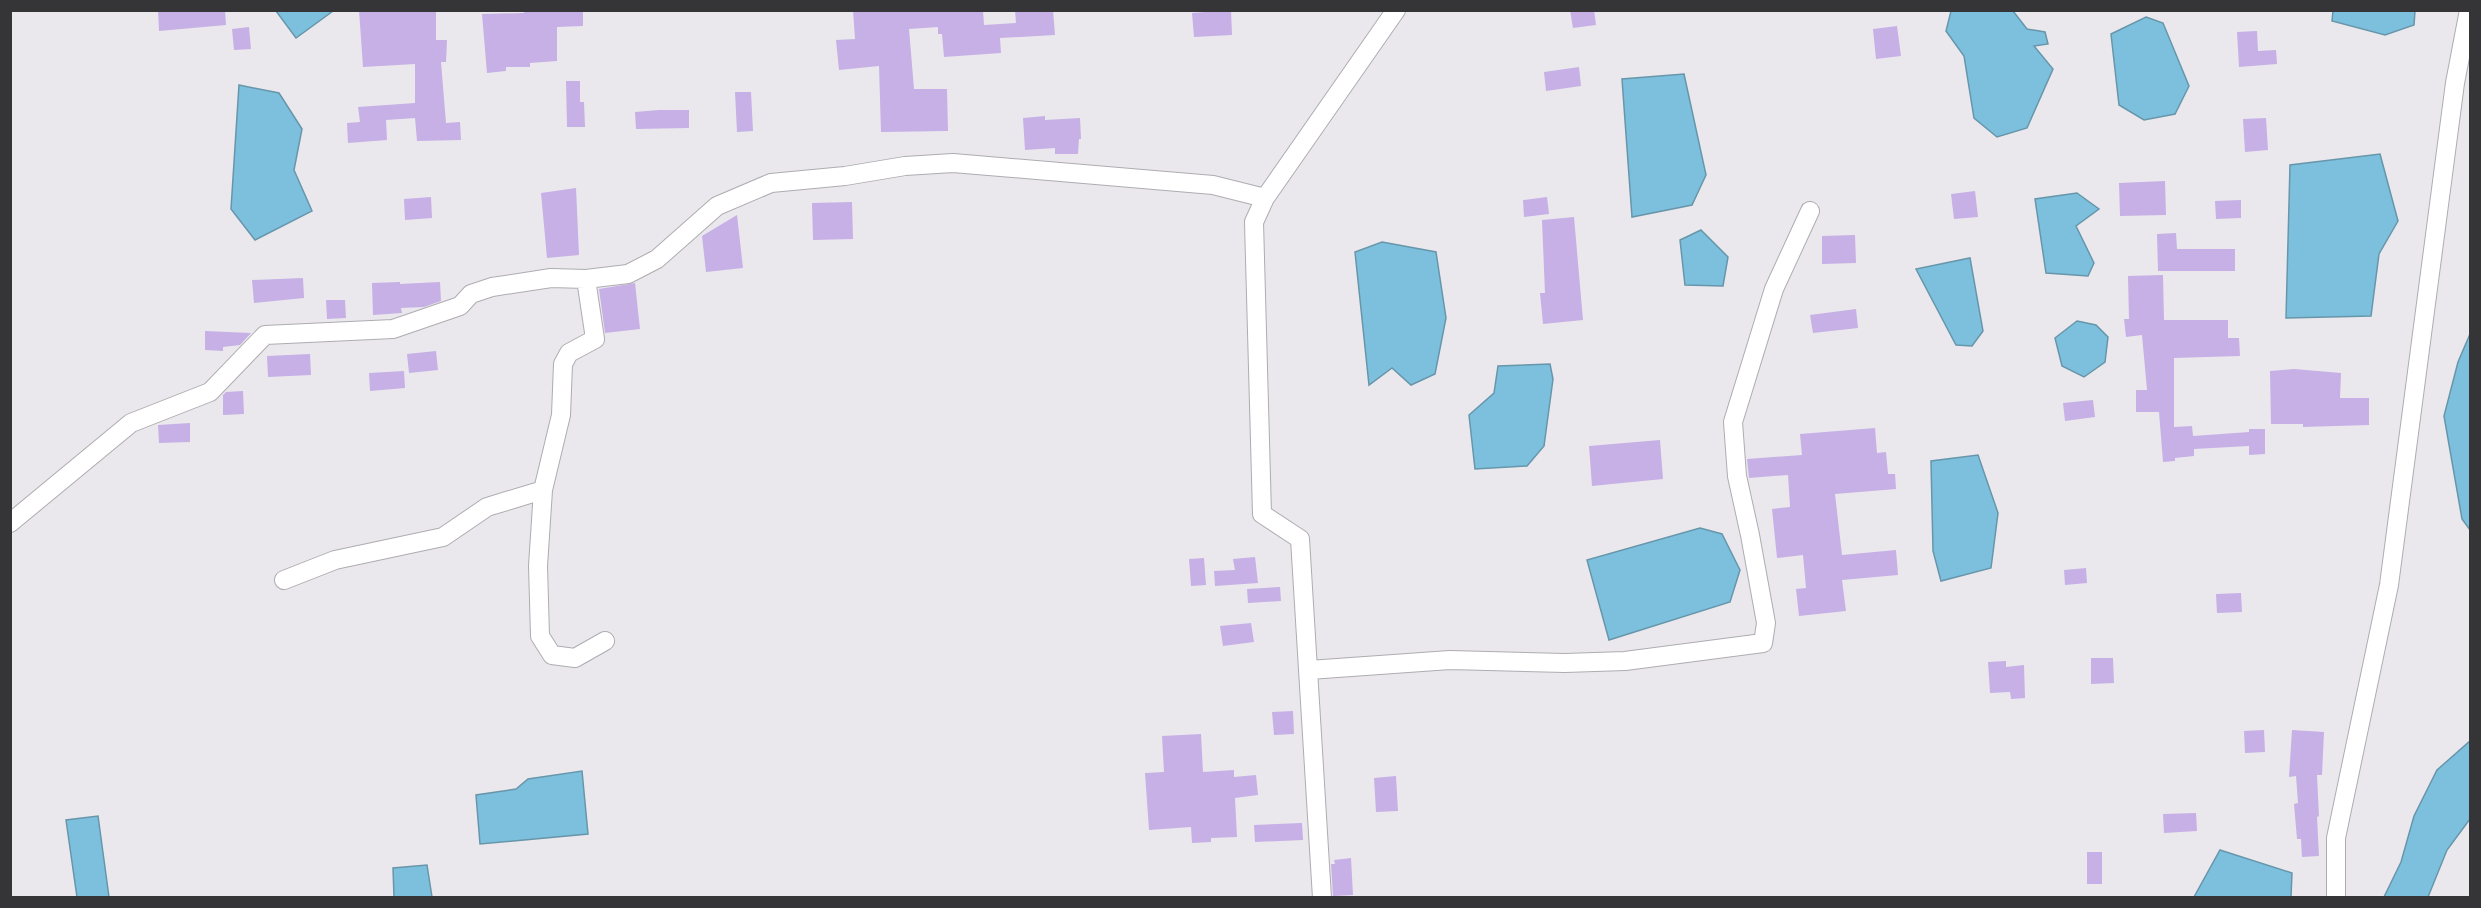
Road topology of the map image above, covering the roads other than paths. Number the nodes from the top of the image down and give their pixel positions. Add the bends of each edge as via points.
1 (1396, 10) edge
2 (2469, 10) edge
3 (1265, 198) junction
4 (1810, 211) dead end
5 (586, 279) junction
6 (543, 490) junction
7 (10, 523) edge
8 (284, 580) dead end
9 (605, 641) dead end
10 (1309, 670) junction
11 (1322, 897) edge
12 (2336, 897) edge

1 - 3 street
2 - 12 street via 2455,83 2390,585 2336,838
3 - 5 street via 1213,185 1064,171 952,163 905,166 771,183 717,206 657,260 628,274
3 - 10 street via 1254,222 1262,514 1300,539
4 - 10 street via 1774,289 1734,422 1737,476 1766,623 1762,643 1625,661 1450,660
5 - 6 street via 595,339 569,353 563,364 561,415
5 - 7 street via 550,278 492,288 471,294 460,306 393,329 265,335 210,392 131,423
6 - 8 street via 487,507 443,537 335,560
6 - 9 street via 538,566 540,636 552,655 575,658
10 - 11 street

